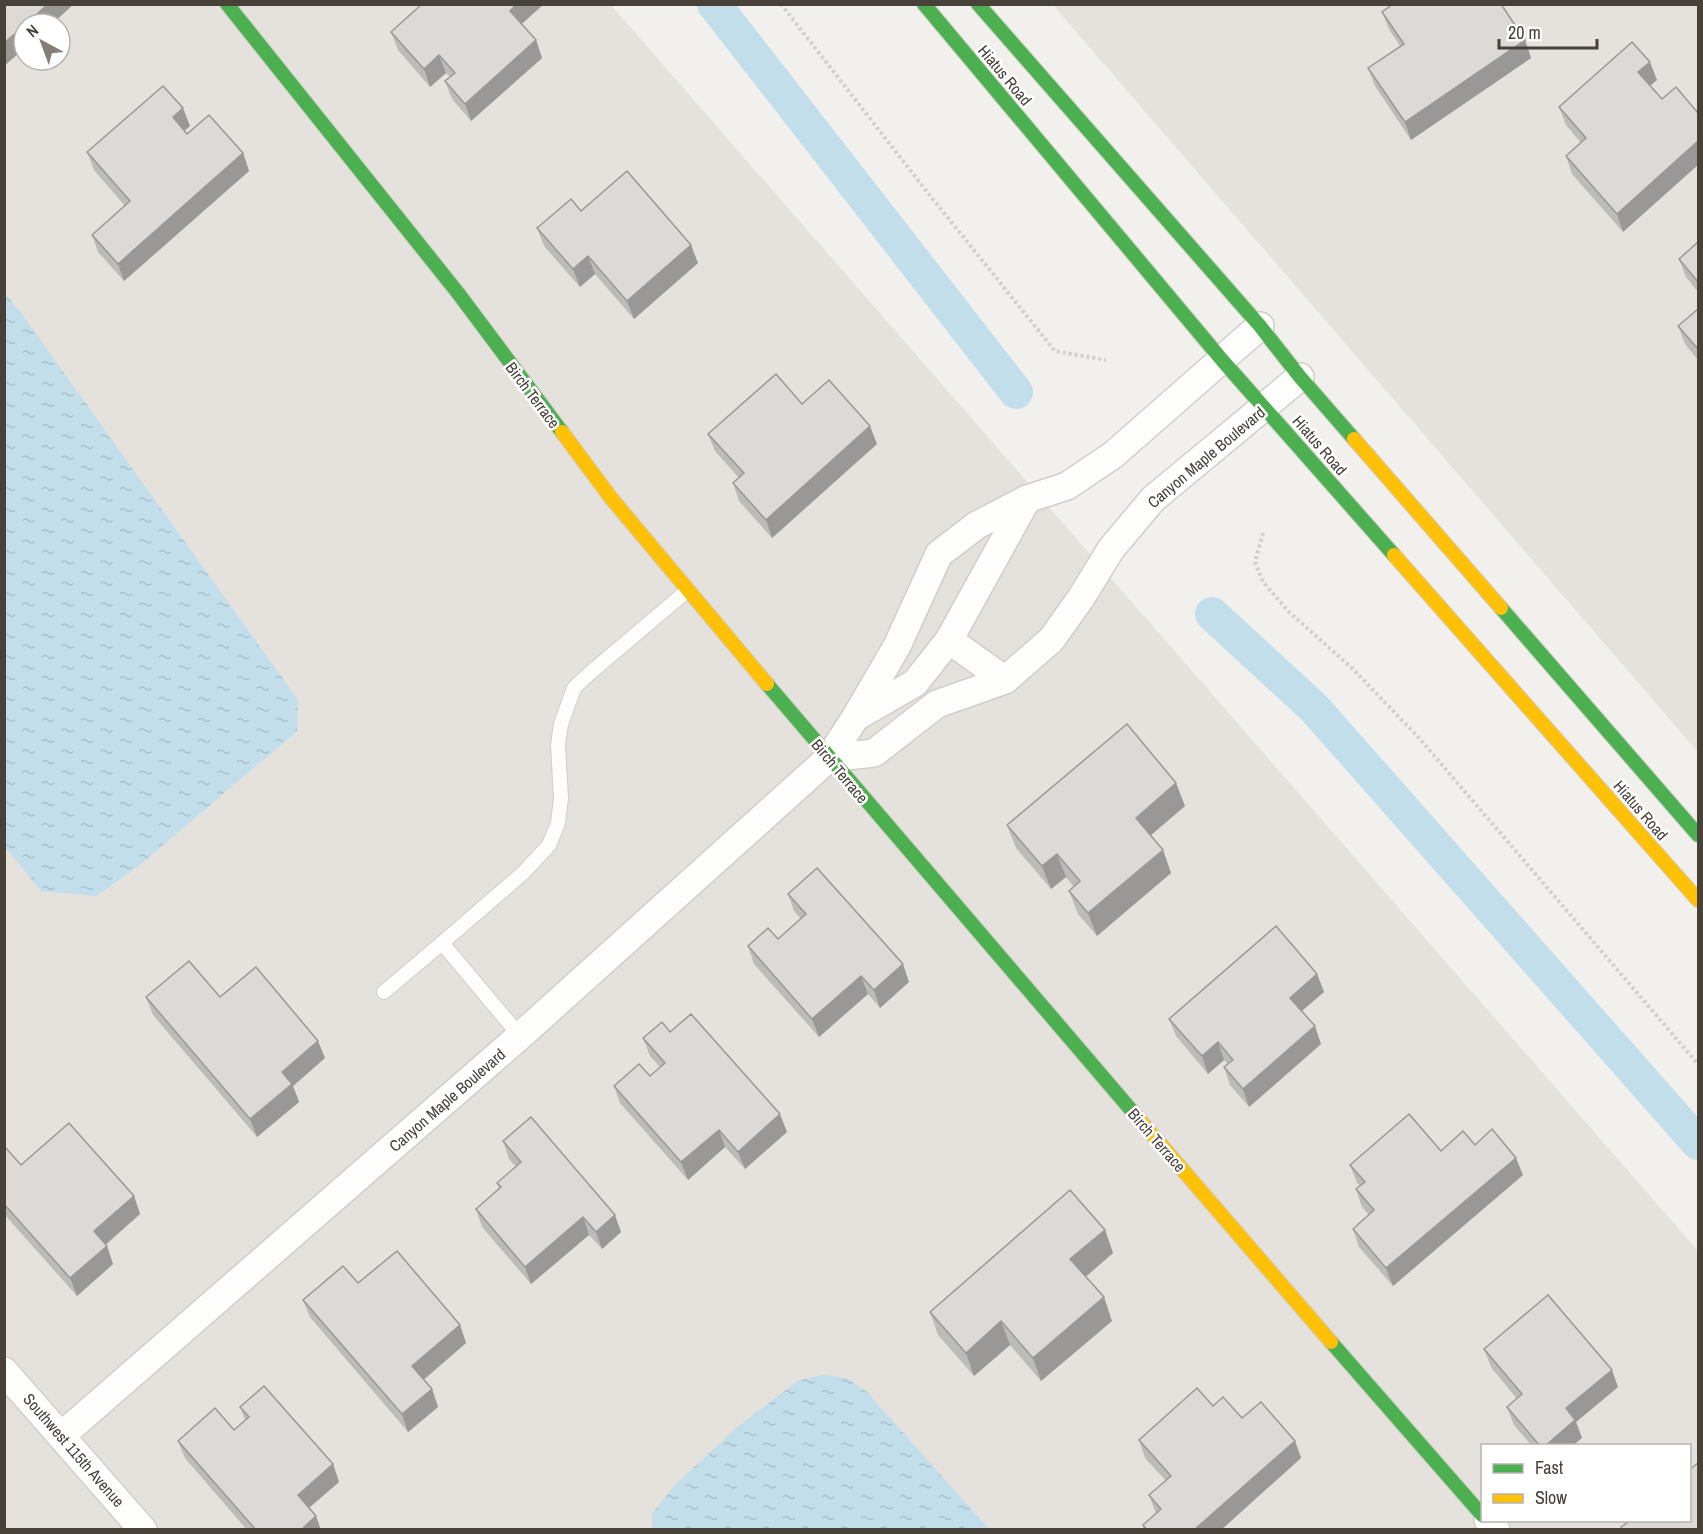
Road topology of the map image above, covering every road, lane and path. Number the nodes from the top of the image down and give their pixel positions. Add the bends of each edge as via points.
1 (227, 4) edge
2 (781, 4) edge
3 (924, 4) edge
4 (978, 4) edge
5 (1260, 326) junction
6 (1106, 360) dead end
7 (1222, 360) junction
8 (1300, 377) junction
9 (1265, 407) junction
10 (1027, 499) junction
11 (1263, 533) dead end
12 (688, 590) junction
13 (949, 640) junction
14 (1005, 680) junction
15 (855, 718) junction
16 (829, 758) junction
17 (1698, 835) edge
18 (1698, 900) edge
19 (442, 943) junction
20 (384, 992) dead end
21 (520, 1036) junction
22 (1698, 1064) edge
23 (4, 1371) edge
24 (60, 1436) junction
25 (1481, 1514) edge
26 (144, 1530) edge

1 - 12 street, Birch Terrace via 458,293 611,498
2 - 6 path via 1055,351
3 - 7 street, Hiatus Road
4 - 5 street, Hiatus Road
5 - 7 street, Canyon Maple Boulevard
5 - 8 street, Hiatus Road
7 - 9 street, Hiatus Road
7 - 10 street, Canyon Maple Boulevard via 1113,454 1066,486
8 - 9 street, Canyon Maple Boulevard
8 - 17 street, Hiatus Road
9 - 14 street, Canyon Maple Boulevard via 1153,499 1112,549 1051,640
9 - 18 street, Hiatus Road
10 - 13 street, Canyon Maple Boulevard
10 - 15 street, Canyon Maple Boulevard via 977,525 939,554 897,646
11 - 22 path via 1256,562 1263,582 1419,738
12 - 16 street, Birch Terrace
12 - 19 lane via 574,688 561,723 561,798 558,824 549,845 523,873
13 - 14 street
13 - 15 street, Canyon Maple Boulevard via 915,683
14 - 16 street, Canyon Maple Boulevard via 937,704 874,753
15 - 16 street, Canyon Maple Boulevard
16 - 21 street, Canyon Maple Boulevard
16 - 25 street, Birch Terrace
19 - 20 lane
19 - 21 lane
21 - 24 street, Canyon Maple Boulevard
23 - 24 street, Southwest 115th Avenue
24 - 26 street, Southwest 115th Avenue

